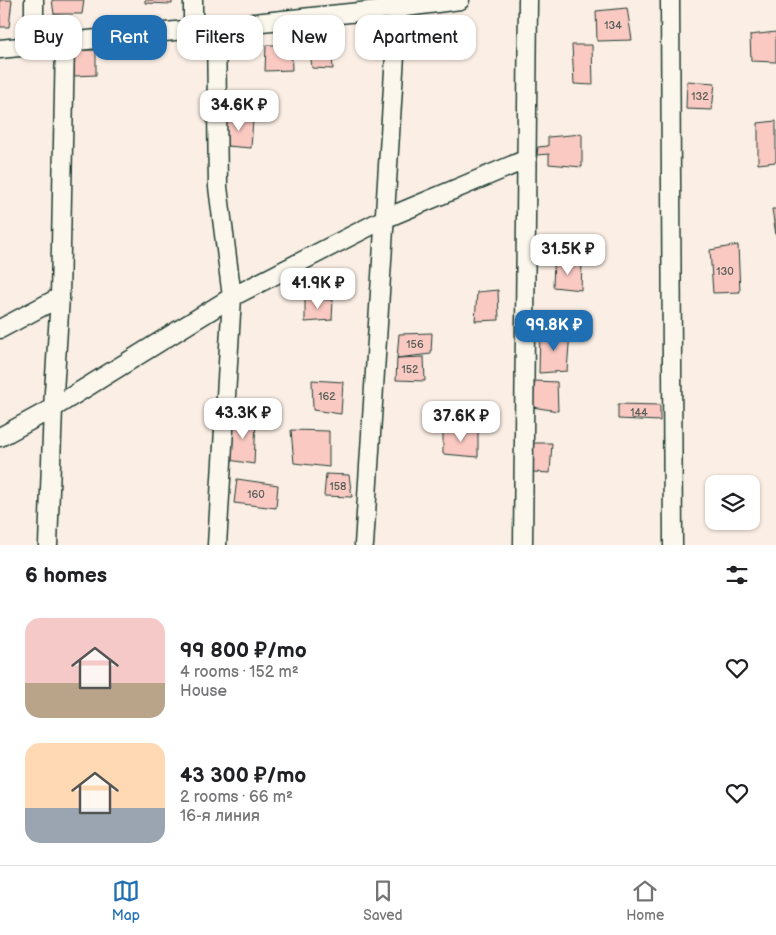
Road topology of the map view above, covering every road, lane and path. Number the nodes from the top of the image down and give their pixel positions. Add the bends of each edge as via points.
1 (34, 0) edge
2 (192, 0) edge
3 (460, 0) edge
4 (528, 0) edge
5 (670, 0) edge
6 (345, 7) edge
7 (398, 8) junction
8 (34, 15) edge
9 (193, 15) edge
10 (263, 19) edge
11 (177, 30) edge
12 (82, 39) edge
13 (15, 47) edge
14 (0, 49) edge
15 (65, 60) edge
16 (216, 60) edge
17 (527, 160) junction
18 (384, 219) junction
19 (60, 297) junction
20 (232, 297) junction
21 (0, 329) edge
22 (53, 408) junction
23 (0, 437) edge
24 (48, 545) edge
25 (217, 545) edge
26 (364, 545) edge
27 (523, 545) edge
28 (673, 545) edge

1 - 8 street
2 - 9 street
3 - 7 street
4 - 17 street
5 - 28 street
6 - 7 street
6 - 10 street
7 - 18 street
11 - 12 street
13 - 14 street
15 - 19 street
16 - 20 street via 218,187
17 - 18 street
17 - 27 street
18 - 20 street
18 - 26 street
19 - 21 street
19 - 22 street
20 - 22 street
20 - 25 street
22 - 23 street
22 - 24 street

